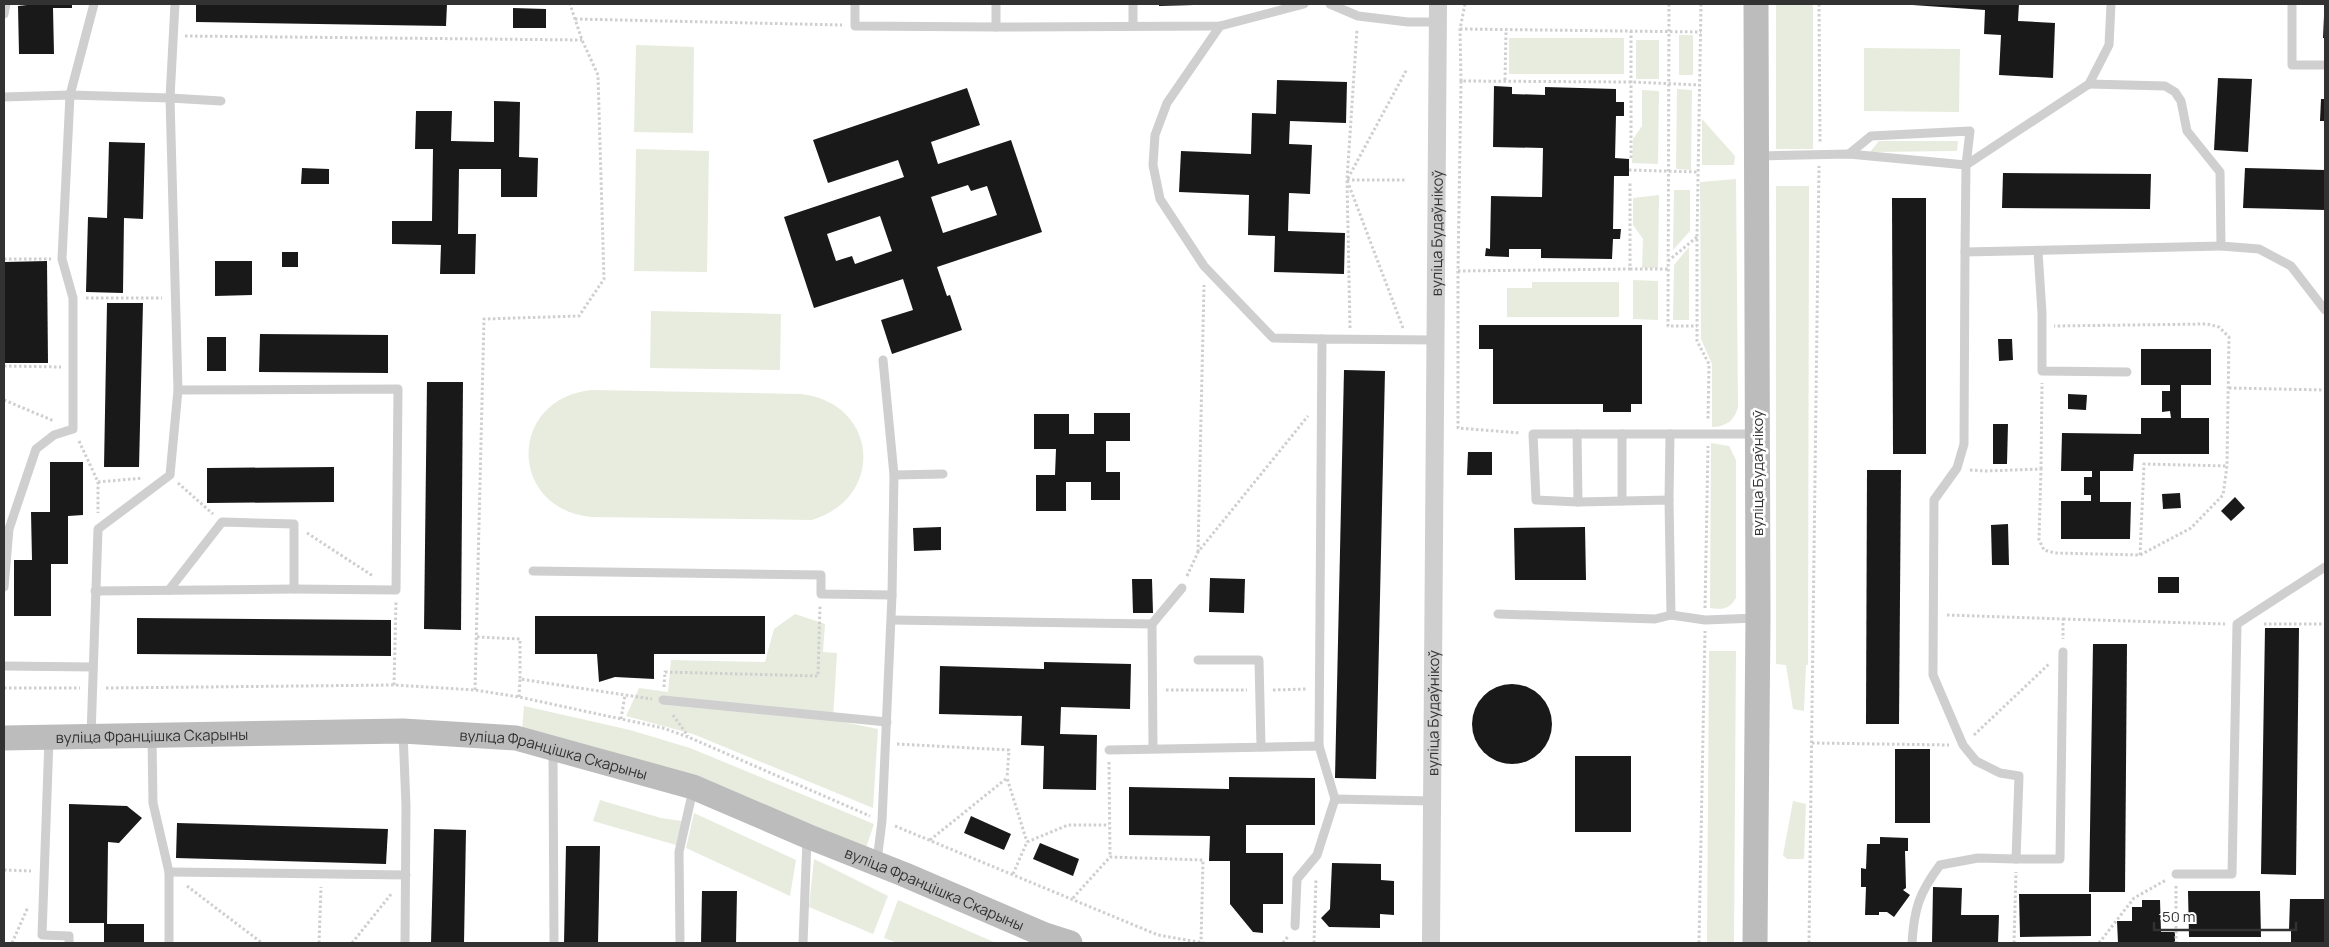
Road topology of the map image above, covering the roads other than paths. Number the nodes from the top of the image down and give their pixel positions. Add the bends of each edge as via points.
1 (6, 4) edge
2 (94, 4) edge
3 (175, 4) edge
4 (855, 4) edge
5 (996, 4) edge
6 (1133, 4) edge
7 (1304, 4) edge
8 (1330, 4) edge
9 (1438, 4) edge
10 (1756, 4) edge
11 (2111, 4) edge
12 (2292, 4) edge
13 (4, 14) edge
14 (1438, 22) junction
15 (1133, 26) junction
16 (1220, 26) junction
17 (996, 27) junction
18 (2325, 65) edge
19 (2089, 84) junction
20 (70, 95) junction
21 (4, 97) edge
22 (170, 98) junction
23 (221, 101) dead end
24 (1849, 154) junction
25 (1756, 156) junction
26 (1966, 165) junction
27 (2221, 246) junction
28 (2038, 250) junction
29 (1964, 252) junction
30 (2325, 310) edge
31 (1322, 339) junction
32 (1435, 340) junction
33 (883, 360) dead end
34 (2127, 372) dead end
35 (178, 390) junction
36 (1578, 434) junction
37 (1622, 434) junction
38 (1670, 434) junction
39 (1757, 434) junction
40 (943, 474) dead end
41 (894, 475) junction
42 (1669, 500) junction
43 (1622, 501) junction
44 (1578, 502) junction
45 (2325, 567) edge
46 (533, 571) dead end
47 (4, 587) edge
48 (1182, 588) road end
49 (294, 589) junction
50 (169, 590) junction
51 (95, 592) junction
52 (892, 595) junction
53 (1498, 614) dead end
54 (1671, 615) junction
55 (1758, 618) junction
56 (892, 620) junction
57 (1152, 624) junction
58 (2063, 652) road end
59 (1198, 660) dead end
60 (4, 666) edge
61 (94, 668) junction
62 (663, 700) road end
63 (887, 722) junction
64 (403, 731) junction
65 (152, 735) junction
66 (91, 736) junction
67 (49, 737) junction
68 (4, 738) edge
69 (1319, 746) junction
70 (1260, 747) junction
71 (553, 748) junction
72 (1153, 748) junction
73 (1109, 750) road end
74 (694, 787) junction
75 (1336, 799) junction
76 (1433, 801) junction
77 (807, 836) junction
78 (2016, 859) junction
79 (876, 863) junction
80 (169, 872) junction
81 (406, 874) junction
82 (2176, 874) road end
83 (1295, 926) dead end
84 (1045, 939) edge
85 (69, 943) edge
86 (169, 943) edge
87 (405, 943) edge
88 (554, 943) edge
89 (680, 943) edge
90 (803, 943) edge
91 (1070, 943) edge
92 (1431, 943) edge
93 (1755, 943) edge
94 (1912, 943) edge

1 - 13 lane
2 - 20 lane
3 - 22 lane
4 - 17 lane via 855,26
5 - 17 lane
6 - 15 lane
7 - 16 lane
8 - 14 lane via 1358,16
9 - 14 street, вуліца Будаўнікоў
10 - 25 main road, вуліца Будаўнікоў
11 - 19 lane via 2109,45
12 - 18 lane via 2292,65
14 - 32 street, вуліца Будаўнікоў
15 - 16 lane
15 - 17 lane
16 - 31 lane via 1167,103 1155,135 1153,165 1160,199 1204,266 1273,338
19 - 26 lane
19 - 27 lane via 2165,86 2175,92 2187,131 2220,172
20 - 21 lane
20 - 22 lane
20 - 47 lane via 62,259 72,298 73,429 54,435 36,449 9,529
22 - 23 lane
22 - 35 lane
24 - 25 lane
24 - 26 lane
24 - 26 lane via 1871,136 1970,131
25 - 39 main road, вуліца Будаўнікоў
26 - 29 lane
27 - 28 lane
27 - 30 lane via 2259,249 2291,266
28 - 29 lane
28 - 34 lane via 2042,371
29 - 78 lane via 1964,444 1957,468 1934,500 1933,675 1963,745 1976,761 2000,773 2018,776
31 - 32 lane
31 - 69 lane
32 - 76 street, вуліца Будаўнікоў
33 - 41 lane
35 - 49 lane via 398,389 396,590
35 - 51 lane via 170,475 98,530
36 - 37 lane
36 - 44 lane
36 - 44 lane via 1533,434 1536,500
37 - 38 lane
37 - 43 lane
38 - 39 lane
38 - 42 lane
39 - 55 main road, вуліца Будаўнікоў
40 - 41 lane
41 - 52 lane
42 - 43 lane
42 - 54 lane
43 - 44 lane
45 - 82 lane via 2237,624 2232,874
46 - 52 lane via 821,575 821,594
48 - 57 lane
49 - 50 lane
49 - 50 lane via 294,524 222,522
50 - 51 lane
51 - 61 lane
52 - 56 lane
53 - 54 lane via 1655,619
54 - 55 lane via 1705,620
55 - 93 main road, вуліца Будаўнікоў
56 - 57 lane
56 - 63 lane
57 - 72 lane
58 - 78 lane via 2060,859
59 - 70 lane via 1260,660
60 - 61 lane
61 - 66 lane
62 - 63 lane
63 - 79 lane via 882,821
64 - 65 main road, вуліца Францішка Скарыны
64 - 71 main road, вуліца Францішка Скарыны via 516,738
64 - 81 lane
65 - 66 main road, вуліца Францішка Скарыны
65 - 80 lane via 153,803
66 - 67 main road, вуліца Францішка Скарыны
67 - 68 main road, вуліца Францішка Скарыны
67 - 85 lane via 42,936 69,936
69 - 70 lane
69 - 75 lane
70 - 72 lane
71 - 74 main road, вуліца Францішка Скарыны
71 - 88 lane
72 - 73 lane
74 - 77 main road, вуліца Францішка Скарыны
74 - 89 lane via 680,852
75 - 76 lane
75 - 83 lane via 1317,855 1297,879
76 - 92 street, вуліца Будаўнікоў
77 - 79 main road, вуліца Францішка Скарыны
77 - 90 lane
78 - 94 lane via 1978,858 1940,865 1924,886 1914,916
79 - 84 main road, вуліца Францішка Скарыны
80 - 81 lane
80 - 86 lane
81 - 87 lane
84 - 91 main road, вуліца Францішка Скарыны

